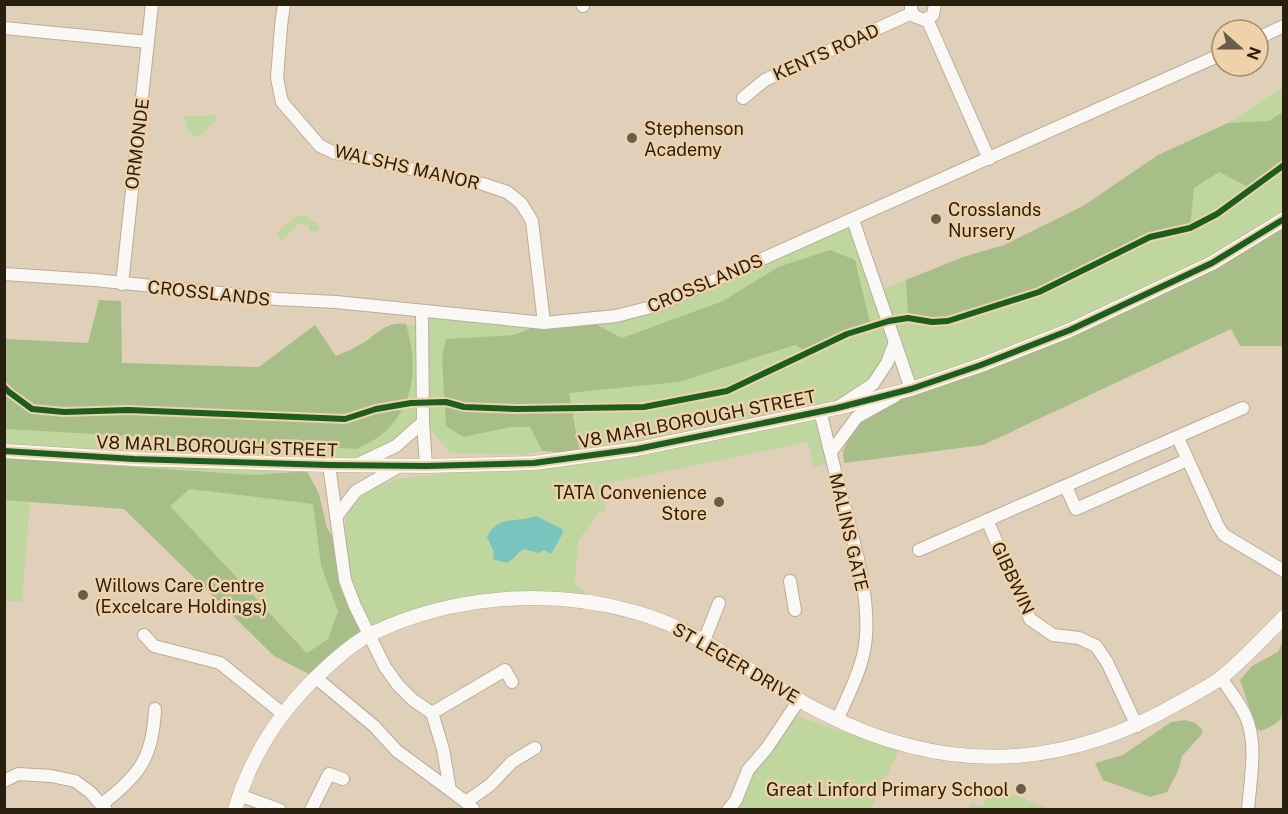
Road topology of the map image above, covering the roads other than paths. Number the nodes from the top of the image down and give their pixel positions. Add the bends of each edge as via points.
1 (152, 4) edge
2 (284, 4) edge
3 (935, 4) edge
4 (912, 9) edge
5 (927, 19) junction
6 (1284, 26) edge
7 (4, 28) edge
8 (1270, 32) edge
9 (148, 42) junction
10 (1210, 59) edge
11 (743, 98) dead end
12 (989, 159) junction
13 (1284, 219) edge
14 (853, 220) junction
15 (4, 274) edge
16 (122, 284) junction
17 (422, 311) junction
18 (544, 323) junction
19 (895, 342) junction
20 (909, 389) junction
21 (837, 408) junction
22 (1243, 408) dead end
23 (820, 411) junction
24 (423, 422) junction
25 (1178, 438) junction
26 (4, 450) edge
27 (831, 452) junction
28 (1187, 460) junction
29 (329, 465) junction
30 (355, 465) junction
31 (400, 466) junction
32 (426, 466) junction
33 (1066, 487) junction
34 (336, 517) junction
35 (987, 520) junction
36 (919, 550) dead end
37 (1284, 572) edge
38 (790, 581) dead end
39 (719, 603) dead end
40 (795, 610) dead end
41 (1284, 617) edge
42 (144, 635) dead end
43 (369, 635) junction
44 (705, 641) junction
45 (315, 677) junction
46 (1221, 678) junction
47 (512, 682) dead end
48 (799, 700) junction
49 (155, 709) dead end
50 (282, 713) junction
51 (432, 713) junction
52 (837, 720) junction
53 (1137, 726) junction
54 (536, 748) dead end
55 (343, 779) dead end
56 (4, 781) edge
57 (450, 790) junction
58 (239, 795) junction
59 (470, 806) edge
60 (104, 807) edge
61 (235, 810) edge
62 (280, 810) edge
63 (311, 810) edge
64 (728, 810) edge
65 (1248, 810) edge

1 - 9 street, ORMONDE
2 - 18 street, WALSHS MANOR via 277,78 282,102 320,146 334,153 483,184 507,192 521,202 532,221
3 - 5 street
4 - 5 street via 917,19
4 - 11 street, KENTS ROAD via 765,80
5 - 12 street
6 - 8 street
7 - 9 street
9 - 16 street, ORMONDE
10 - 12 street, CROSSLANDS
12 - 14 street, CROSSLANDS
13 - 20 street, V8 MARLBOROUGH STREET via 1212,263 1070,330
14 - 18 street, CROSSLANDS via 659,305 616,316
14 - 19 street
15 - 16 street, CROSSLANDS
16 - 17 street, CROSSLANDS
17 - 18 street, CROSSLANDS
17 - 24 street
19 - 20 street
19 - 21 street via 873,384
20 - 21 street, V8 MARLBOROUGH STREET
20 - 27 street via 857,417
21 - 23 street, V8 MARLBOROUGH STREET
22 - 25 street, GIBBWIN
23 - 27 street, MALINS GATE
23 - 32 street, V8 MARLBOROUGH STREET via 602,454 534,463
24 - 30 street via 396,446
24 - 32 street
25 - 28 street
25 - 33 street, GIBBWIN
26 - 29 street, V8 MARLBOROUGH STREET
27 - 52 street, MALINS GATE via 857,553 866,630 858,671
28 - 33 street via 1076,509
28 - 37 street via 1224,536
29 - 30 street, V8 MARLBOROUGH STREET
29 - 34 street
30 - 31 street, V8 MARLBOROUGH STREET
31 - 32 street, V8 MARLBOROUGH STREET
31 - 34 street via 356,490
33 - 35 street, GIBBWIN
34 - 43 street via 345,580
35 - 36 street, GIBBWIN
35 - 53 street, GIBBWIN via 1030,619 1053,635 1079,638 1096,646
38 - 40 street
39 - 44 street
41 - 46 street, ST LEGER DRIVE
42 - 50 street via 154,646 220,663
43 - 44 street, ST LEGER DRIVE via 448,608 499,599 538,598 583,601 635,612
43 - 45 street, ST LEGER DRIVE
43 - 51 street via 398,685
44 - 48 street, ST LEGER DRIVE
45 - 50 street, ST LEGER DRIVE
45 - 57 street via 374,726 397,751
46 - 53 street, ST LEGER DRIVE
46 - 65 street via 1246,717 1251,735
47 - 51 street via 505,670
48 - 52 street, ST LEGER DRIVE
48 - 64 street via 748,770
49 - 60 street via 154,735 146,757 137,773
50 - 58 street, ST LEGER DRIVE
51 - 57 street
52 - 53 street, ST LEGER DRIVE via 877,737 932,752 993,758 1028,757
54 - 59 street via 512,762
55 - 63 street via 329,774
56 - 60 street via 18,774 75,781
57 - 59 street
58 - 61 street, ST LEGER DRIVE
58 - 62 street

